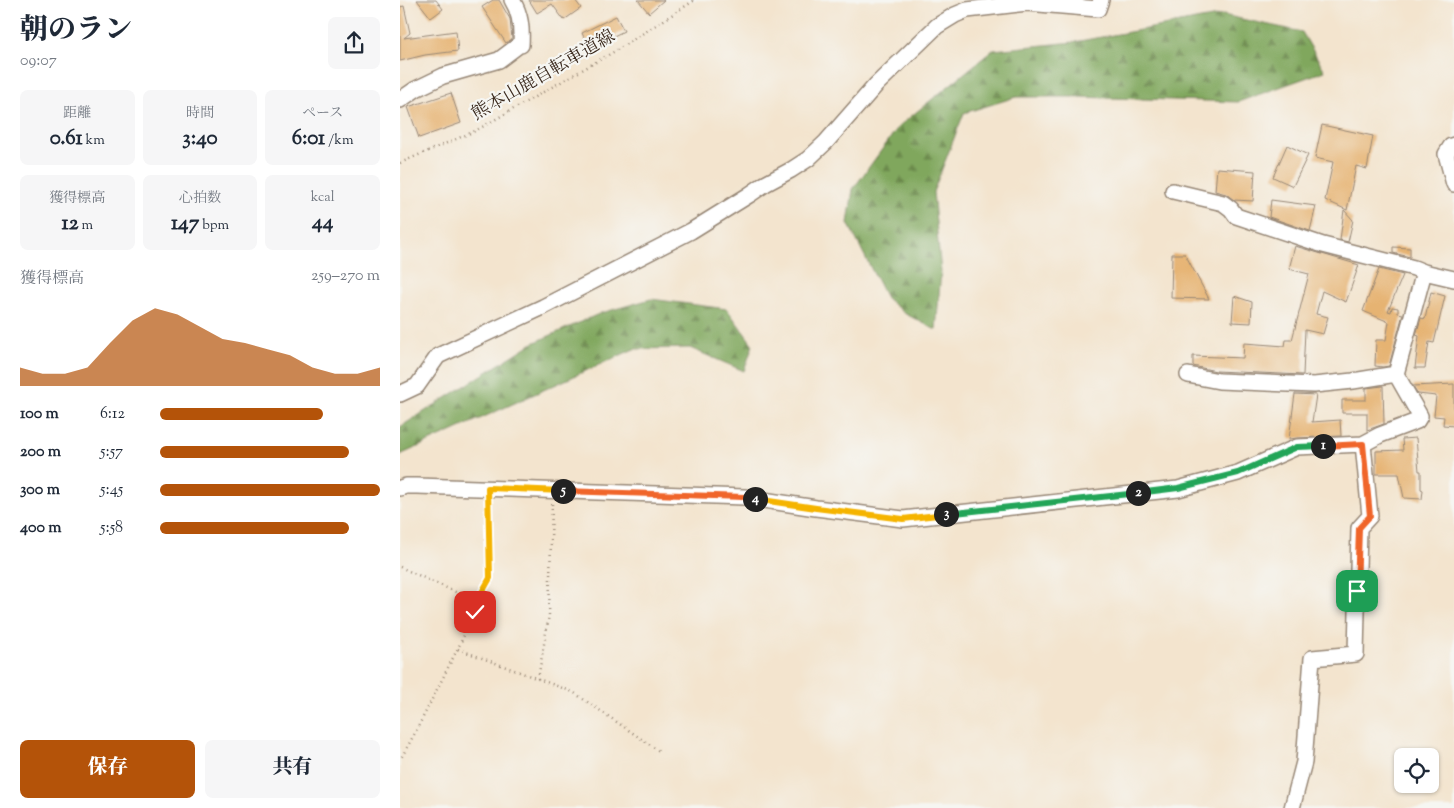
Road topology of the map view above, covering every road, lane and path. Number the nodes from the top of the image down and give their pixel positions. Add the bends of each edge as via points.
1 (512, 0) edge
2 (695, 0) edge
3 (1101, 0) edge
4 (400, 100) edge
5 (1454, 145) edge
6 (400, 163) edge
7 (1454, 184) edge
8 (1173, 191) dead end
9 (1424, 272) junction
10 (1454, 279) edge
11 (1396, 374) junction
12 (1188, 375) dead end
13 (400, 394) edge
14 (1363, 444) junction
15 (400, 488) edge
16 (488, 488) junction
17 (552, 491) junction
18 (400, 567) edge
19 (476, 603) junction
20 (458, 650) junction
21 (538, 679) junction
22 (658, 751) dead end
23 (400, 760) edge
24 (1292, 808) edge

1 - 4 street via 522,26 521,45 499,60 443,76
2 - 6 path, 熊本山鹿自転車道線 via 617,50 475,131
3 - 13 street via 1098,9 1027,3 967,10 955,15 937,26 876,85 808,159 691,231 543,307 438,356 418,386
5 - 7 street via 1446,154
8 - 9 street via 1223,203 1236,216 1323,245
9 - 10 street
9 - 11 street
11 - 12 street via 1314,385 1219,381
11 - 14 street via 1420,416 1417,421
14 - 17 street via 1297,447 1238,473 1178,488 903,519 744,497
14 - 24 street via 1370,516 1359,528 1356,654 1312,658 1304,762
15 - 16 street
16 - 17 street
16 - 19 path via 490,578
17 - 21 path via 549,615
18 - 19 path
19 - 20 path
20 - 21 path
20 - 23 path
21 - 22 path via 573,692

